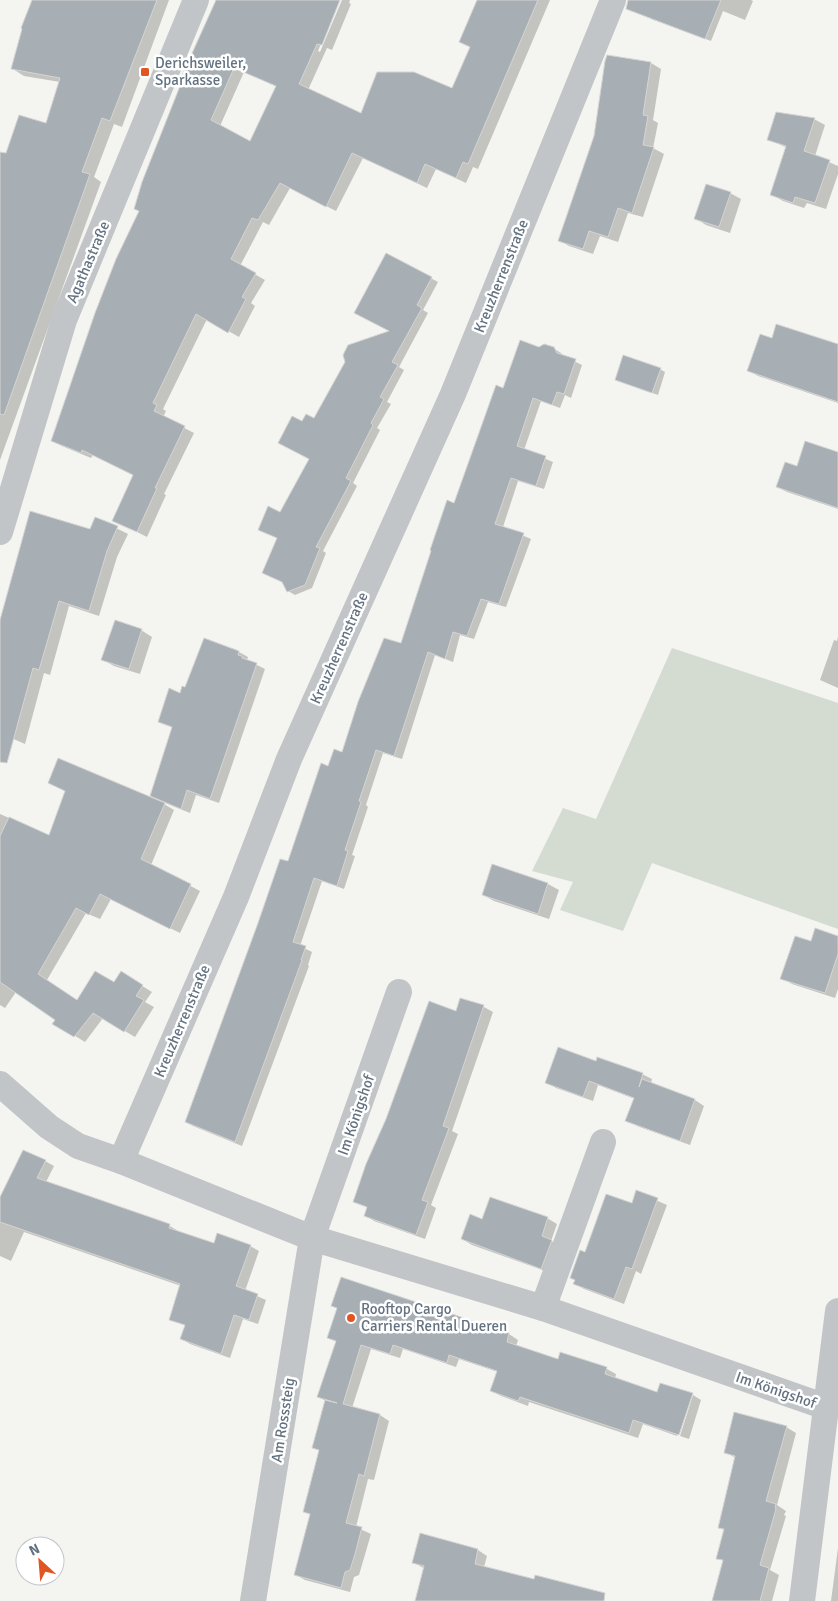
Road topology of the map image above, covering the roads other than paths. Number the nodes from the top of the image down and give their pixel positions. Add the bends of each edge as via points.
1 (196, 0) edge
2 (613, 0) edge
3 (0, 532) edge
4 (400, 992) dead end
5 (0, 1084) edge
6 (604, 1142) dead end
7 (121, 1161) junction
8 (312, 1238) junction
9 (542, 1308) junction
10 (838, 1311) edge
11 (826, 1407) junction
12 (257, 1600) edge
13 (802, 1601) edge

1 - 3 street, Agathastraße via 64,320
2 - 7 street, Kreuzherrenstraße via 453,394 289,758 236,897
4 - 8 street, Im Königshof
5 - 7 street via 49,1127 78,1146
6 - 9 street
7 - 8 street, Im Königshof
8 - 9 street, Im Königshof
8 - 12 street, Am Rosssteig
9 - 11 street, Im Königshof
10 - 11 street
11 - 13 street, Im Königshof

